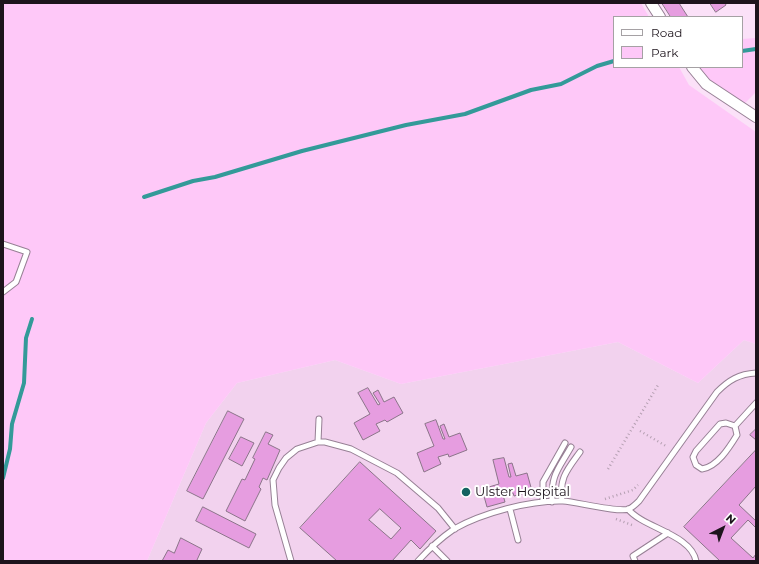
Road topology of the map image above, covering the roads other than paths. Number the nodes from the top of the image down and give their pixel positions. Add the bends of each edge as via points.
1 (651, 3) edge
2 (659, 16) edge
3 (693, 68) edge
4 (756, 117) edge
5 (3, 244) edge
6 (3, 292) edge
7 (756, 373) edge
8 (756, 403) edge
9 (319, 419) dead end
10 (735, 426) junction
11 (318, 442) junction
12 (565, 443) dead end
13 (571, 447) dead end
14 (580, 452) dead end
15 (562, 501) junction
16 (543, 502) junction
17 (552, 502) junction
18 (510, 509) junction
19 (628, 509) junction
20 (455, 529) junction
21 (668, 533) junction
22 (518, 540) dead end
23 (432, 546) junction
24 (291, 561) edge
25 (418, 561) edge
26 (447, 561) edge
27 (635, 561) edge
28 (696, 561) edge

1 - 2 street
3 - 4 street via 706,84
5 - 6 lane via 27,252 16,282
7 - 19 lane via 738,376 716,392 639,501
8 - 10 lane
9 - 11 lane
10 - 10 lane via 737,435 730,447 710,468 702,469 696,465 693,457 696,451 720,424 726,422
11 - 20 lane via 351,449 397,473 438,508
11 - 24 lane via 297,449 286,458 273,480 278,519
12 - 16 lane via 543,482
13 - 17 lane via 554,476
14 - 15 lane via 562,478
15 - 17 lane
15 - 19 lane
16 - 17 lane
16 - 18 lane
18 - 20 lane
18 - 22 lane
19 - 21 lane via 633,515
20 - 23 lane
21 - 27 lane via 633,556
21 - 28 lane via 689,549
23 - 25 lane
23 - 26 lane

